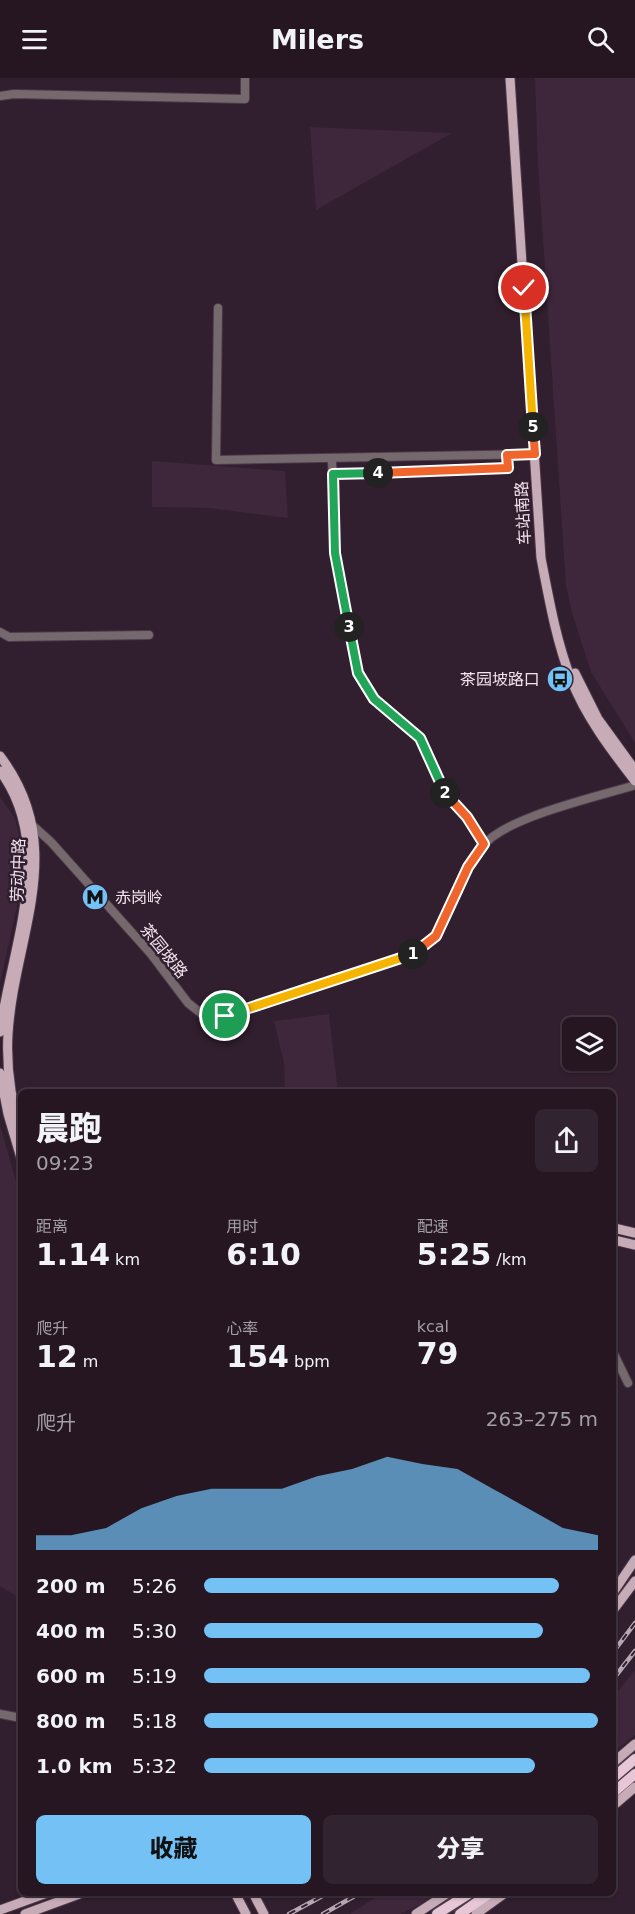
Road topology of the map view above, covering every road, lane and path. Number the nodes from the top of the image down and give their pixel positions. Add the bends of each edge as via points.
1 (245, 78) edge
2 (510, 78) edge
3 (516, 78) edge
4 (0, 96) edge
5 (218, 308) dead end
6 (535, 454) junction
7 (507, 455) junction
8 (332, 460) junction
9 (333, 474) junction
10 (0, 632) edge
11 (149, 635) dead end
12 (0, 756) edge
13 (635, 770) edge
14 (0, 771) edge
15 (635, 783) edge
16 (20, 814) junction
17 (34, 828) junction
18 (484, 844) junction
19 (0, 1032) edge
20 (0, 1073) edge
21 (18, 1121) edge
22 (18, 1146) edge
23 (616, 1228) edge
24 (635, 1233) edge
25 (616, 1240) edge
26 (635, 1245) edge
27 (616, 1357) edge
28 (628, 1383) dead end
29 (635, 1560) edge
30 (635, 1581) edge
31 (616, 1588) edge
32 (616, 1606) edge
33 (0, 1714) edge
34 (18, 1717) edge
35 (635, 1744) edge
36 (635, 1759) edge
37 (616, 1760) edge
38 (635, 1774) edge
39 (616, 1775) edge
40 (635, 1787) edge
41 (616, 1790) edge
42 (616, 1802) edge
43 (39, 1896) edge
44 (74, 1896) edge
45 (237, 1896) edge
46 (255, 1896) edge
47 (443, 1896) edge
48 (465, 1896) edge
49 (486, 1896) edge
50 (501, 1896) edge
51 (0, 1910) edge
52 (25, 1914) edge
53 (246, 1914) edge
54 (264, 1914) edge
55 (416, 1914) edge
56 (437, 1914) edge
57 (460, 1914) edge
58 (476, 1914) edge

1 - 4 street via 245,99
2 - 6 main road, 车站南路
3 - 13 main road, 车站南路 via 546,558 577,679 598,719
5 - 8 street via 216,460
6 - 7 street
6 - 15 main road, 车站南路 via 541,558 563,655 592,722
7 - 8 street
7 - 9 street via 508,468
8 - 9 street
9 - 18 street via 335,553 358,673 374,699 420,738 448,799 467,817
10 - 11 street via 9,637
12 - 17 main road, 劳动中路 via 15,776
14 - 16 main road, 劳动中路
15 - 18 street, 茶园坡路 via 507,826
16 - 17 street, 茶园坡路
16 - 19 main road, 劳动中路 via 28,861 27,892
17 - 18 street, 茶园坡路 via 151,954 188,1003 215,1020 415,954 436,936 468,867
17 - 21 main road, 劳动中路 via 35,883 8,1033 10,1088
20 - 22 main road
23 - 24 main road
25 - 26 main road
27 - 28 street
29 - 31 main road
30 - 32 main road
33 - 34 street
35 - 37 main road
36 - 39 highway
38 - 41 highway
40 - 42 main road
43 - 51 main road
44 - 52 main road
45 - 53 main road
46 - 54 main road
47 - 55 main road
48 - 56 highway
49 - 57 highway
50 - 58 main road

